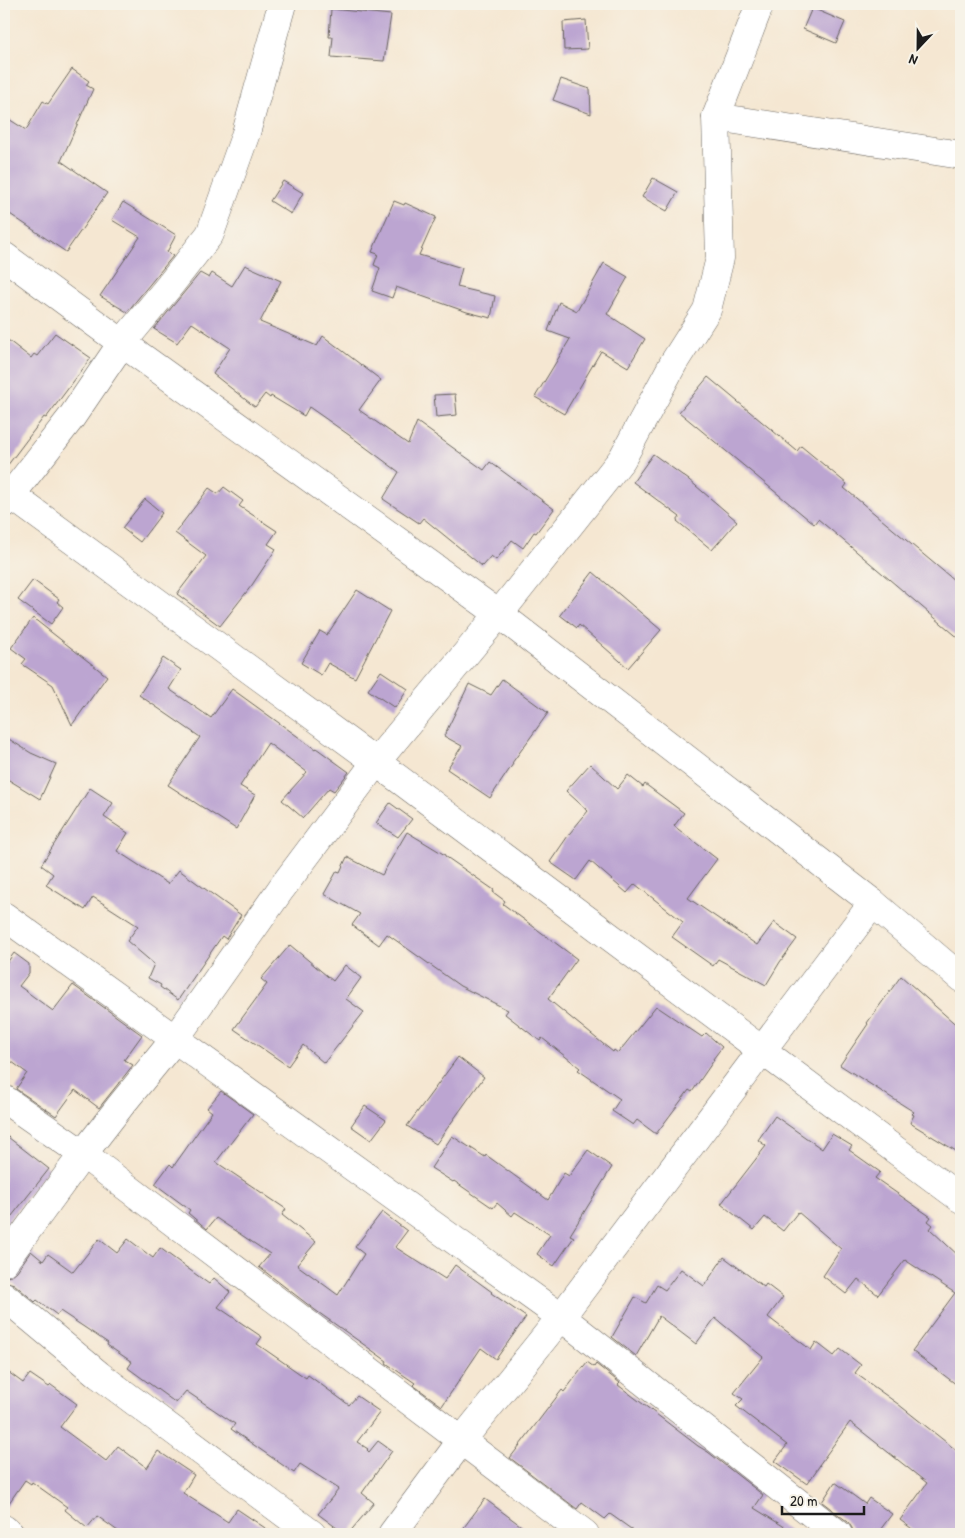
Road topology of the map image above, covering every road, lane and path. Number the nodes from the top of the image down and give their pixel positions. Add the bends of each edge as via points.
1 (282, 4) edge
2 (760, 4) edge
3 (716, 117) junction
4 (961, 155) edge
5 (4, 256) edge
6 (122, 343) junction
7 (6, 496) edge
8 (499, 614) junction
9 (376, 762) junction
10 (873, 903) junction
11 (4, 916) edge
12 (961, 978) edge
13 (175, 1039) junction
14 (762, 1050) junction
15 (4, 1099) edge
16 (83, 1154) junction
17 (961, 1199) edge
18 (4, 1262) edge
19 (4, 1296) edge
20 (562, 1317) junction
21 (462, 1440) junction
22 (4, 1529) edge
23 (10, 1534) edge
24 (312, 1534) edge
25 (392, 1534) edge
26 (585, 1534) edge
27 (838, 1534) edge

1 - 6 street via 246,133 210,234
2 - 3 street
3 - 4 street
3 - 8 street via 720,258 707,310 674,362 622,459
5 - 6 street
6 - 7 street via 71,418
6 - 8 street
7 - 9 street
8 - 9 street
8 - 10 street
9 - 13 street
9 - 14 street
10 - 12 street
10 - 14 street
11 - 13 street
13 - 16 street
13 - 20 street
14 - 17 street
14 - 20 street
15 - 16 street
16 - 18 street
16 - 21 street
19 - 24 street via 100,1375
20 - 21 street
20 - 27 street
21 - 25 street
21 - 26 street
22 - 23 street

